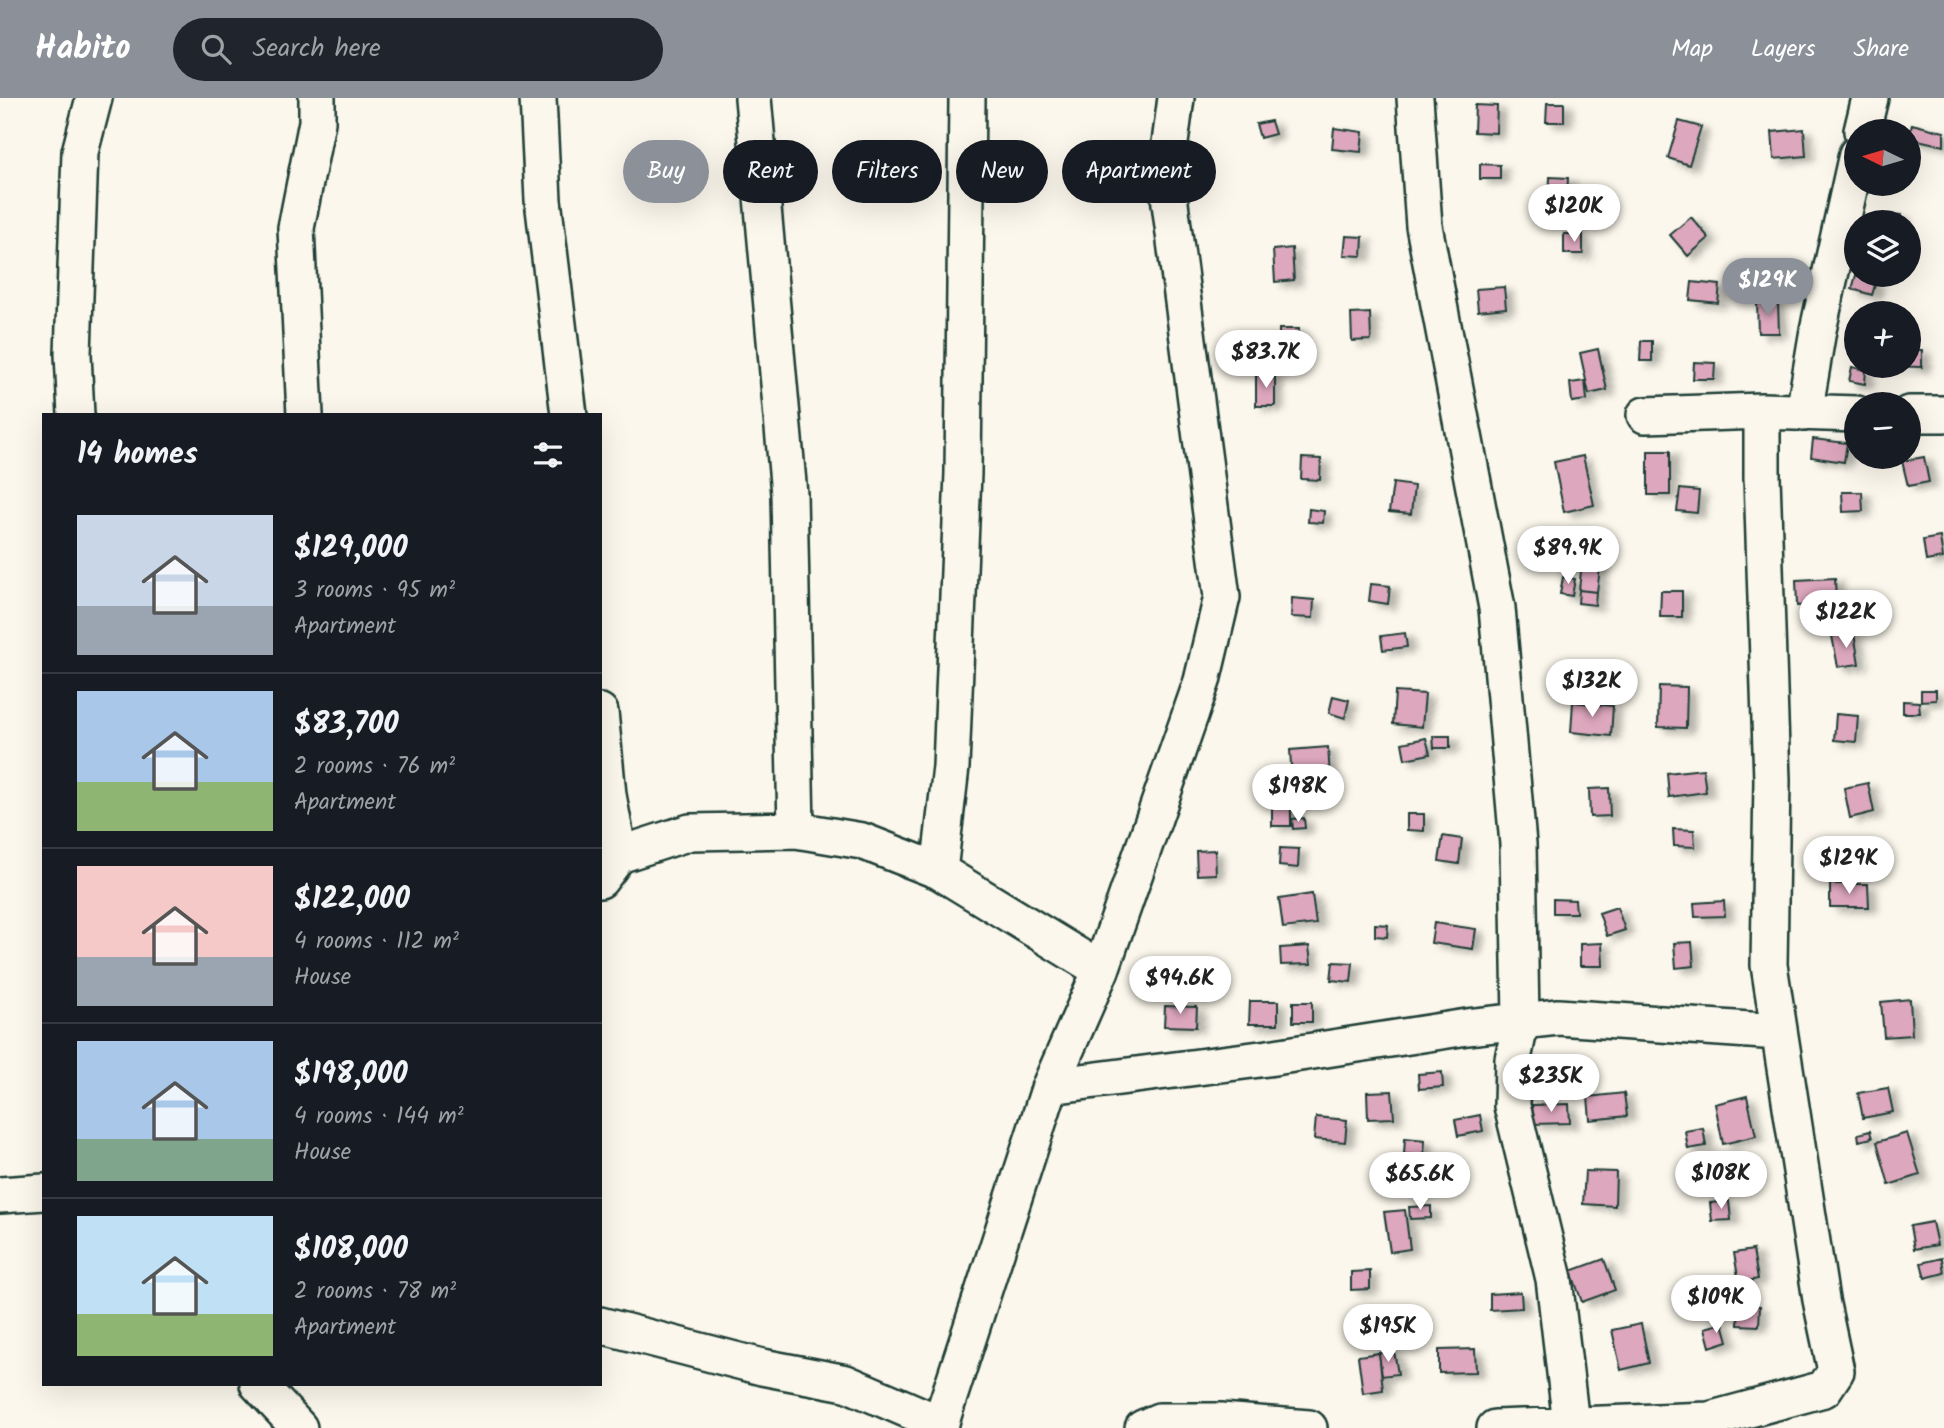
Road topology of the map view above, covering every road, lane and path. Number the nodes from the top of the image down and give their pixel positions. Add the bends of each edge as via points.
1 (94, 98) edge
2 (317, 98) edge
3 (538, 98) edge
4 (753, 98) edge
5 (967, 98) edge
6 (1176, 98) edge
7 (1415, 98) edge
8 (1871, 98) edge
9 (1865, 119) edge
10 (1848, 196) edge
11 (1762, 411) junction
12 (76, 413) edge
13 (305, 413) edge
14 (569, 413) edge
15 (1804, 413) junction
16 (1844, 414) edge
17 (1921, 414) edge
18 (1944, 414) edge
19 (1645, 415) dead end
20 (602, 733) edge
21 (796, 830) junction
22 (610, 868) edge
23 (939, 871) junction
24 (1101, 970) junction
25 (1521, 1021) junction
26 (1779, 1032) junction
27 (1050, 1086) junction
28 (42, 1192) edge
29 (0, 1195) edge
30 (602, 1326) edge
31 (260, 1386) edge
32 (1571, 1424) junction
33 (940, 1426) edge
34 (299, 1428) edge
35 (1143, 1428) edge
36 (1309, 1428) edge
37 (1495, 1428) edge

1 - 12 street via 80,152 73,354
2 - 13 street via 317,122 296,228
3 - 14 street via 544,200
4 - 21 street via 789,494
5 - 23 street via 963,473 951,767
6 - 24 street via 1166,173 1222,597 1202,681
7 - 25 street via 1424,226 1497,608 1518,844
8 - 9 street
10 - 15 street
11 - 15 street
11 - 19 street
11 - 26 street via 1772,780 1769,965
15 - 16 street
17 - 18 street
20 - 22 street
21 - 22 street via 690,832
21 - 23 street via 862,841
23 - 24 street
24 - 27 street
25 - 26 street via 1558,1017
25 - 27 street
25 - 32 street via 1513,1059 1512,1105 1554,1279
26 - 32 street via 1836,1371 1824,1389 1709,1420
27 - 33 street
28 - 29 street
30 - 33 street via 762,1367 846,1383
31 - 34 street
32 - 37 street
35 - 36 street via 1159,1421

